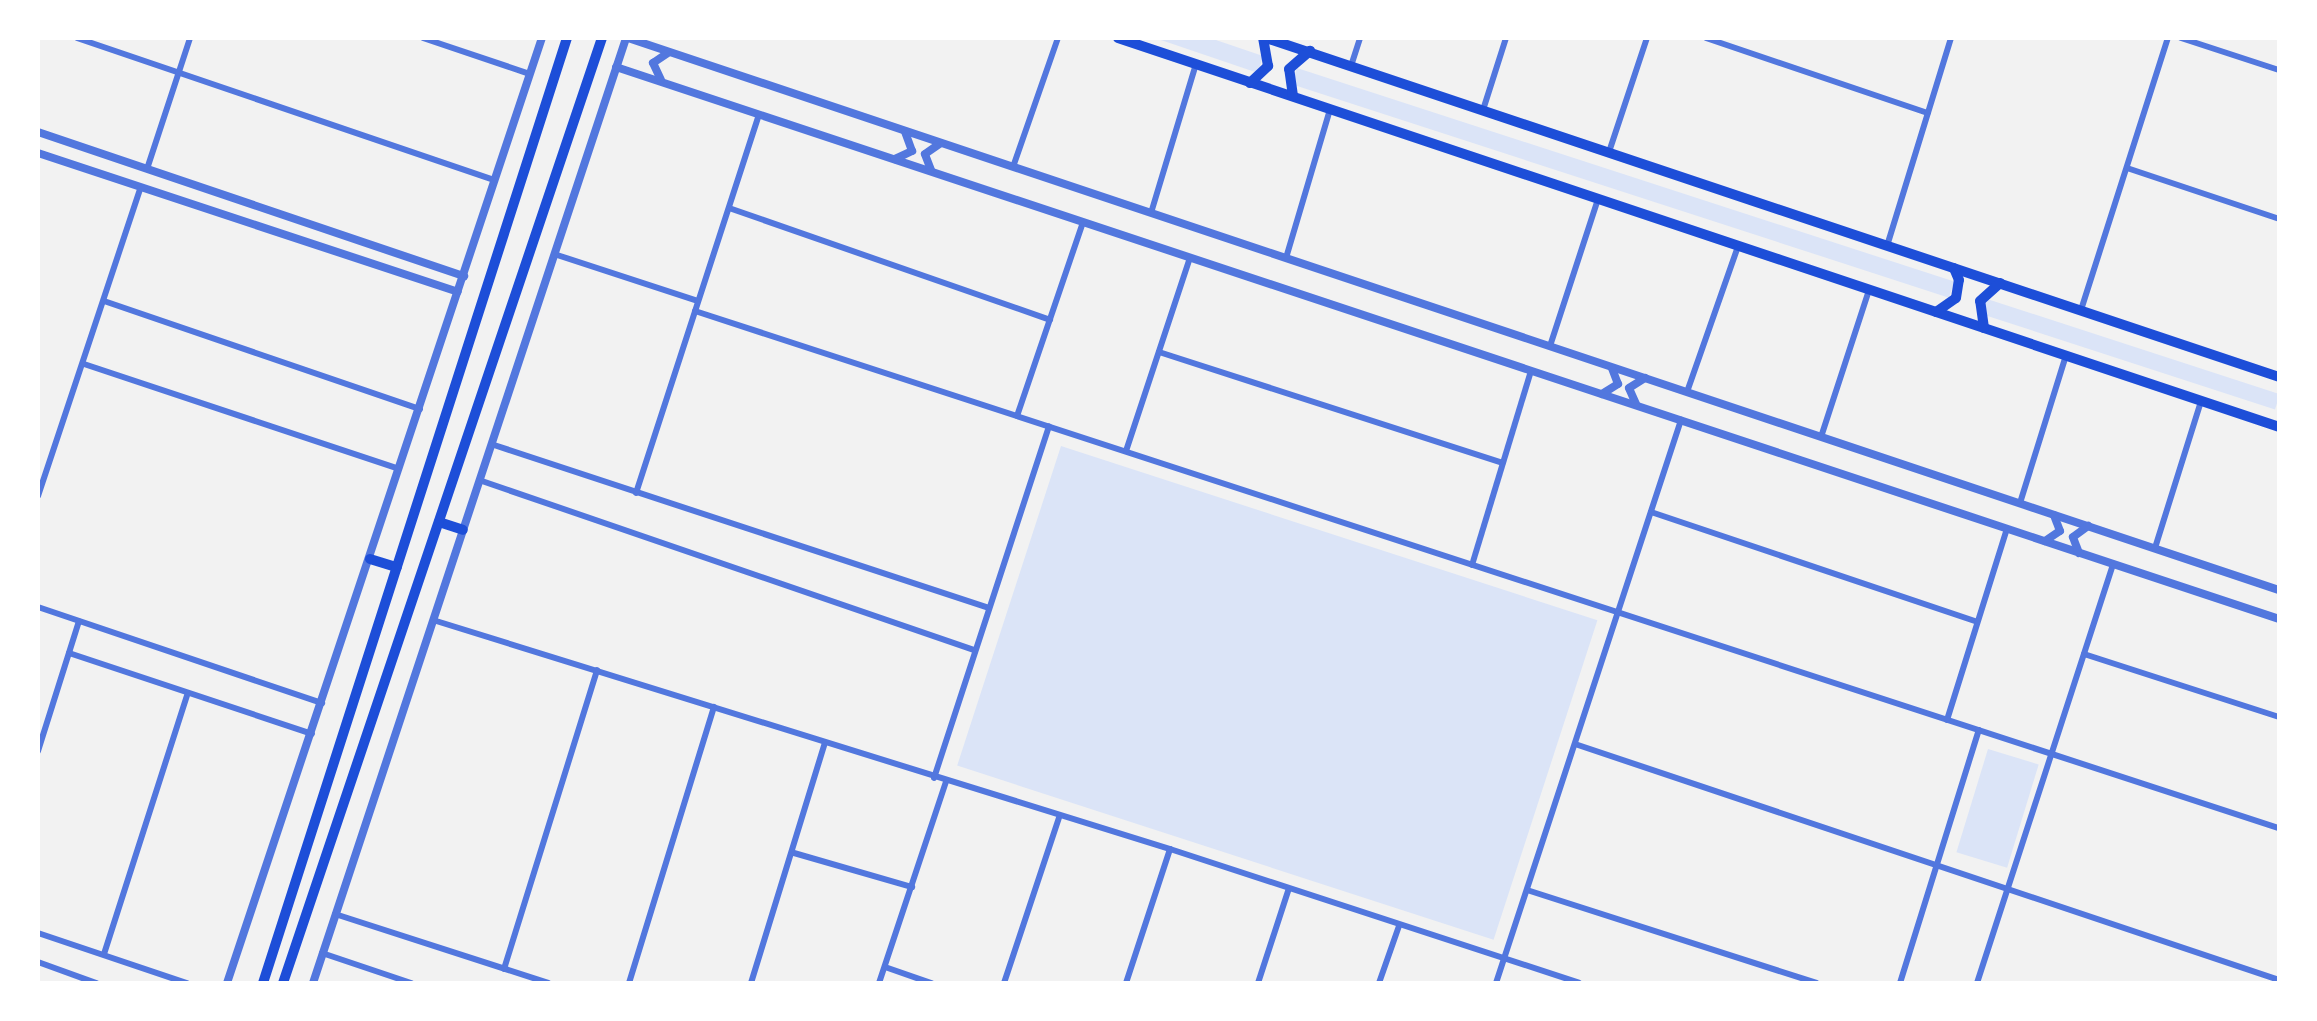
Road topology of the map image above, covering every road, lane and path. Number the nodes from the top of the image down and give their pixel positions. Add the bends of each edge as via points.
1 (77, 38) edge
2 (190, 38) edge
3 (423, 38) edge
4 (542, 38) edge
5 (567, 38) edge
6 (602, 38) edge
7 (627, 38) edge
8 (1058, 38) edge
9 (1118, 38) edge
10 (1265, 38) edge
11 (1360, 38) edge
12 (1506, 38) edge
13 (1647, 38) edge
14 (1706, 38) edge
15 (1951, 38) edge
16 (2168, 38) edge
17 (2181, 38) edge
18 (1310, 51) junction
19 (673, 53) junction
20 (1196, 64) junction
21 (1351, 66) junction
22 (616, 67) junction
23 (2279, 70) edge
24 (179, 73) junction
25 (530, 74) junction
26 (665, 83) junction
27 (1250, 83) junction
28 (1293, 96) junction
29 (1330, 109) junction
30 (1483, 110) junction
31 (1928, 113) junction
32 (759, 114) junction
33 (904, 130) junction
34 (38, 132) edge
35 (942, 143) junction
36 (1609, 152) junction
37 (38, 153) edge
38 (894, 159) junction
39 (1013, 167) junction
40 (2127, 168) junction
41 (147, 169) junction
42 (933, 172) junction
43 (495, 180) junction
44 (140, 189) junction
45 (1598, 199) junction
46 (729, 208) junction
47 (1151, 213) junction
48 (2279, 219) edge
49 (1083, 222) junction
50 (1738, 246) junction
51 (1887, 246) junction
52 (554, 254) junction
53 (1190, 257) junction
54 (1286, 258) junction
55 (1954, 268) junction
56 (464, 276) junction
57 (2000, 283) junction
58 (1869, 290) junction
59 (458, 292) junction
60 (104, 301) junction
61 (698, 301) junction
62 (2081, 310) junction
63 (695, 311) junction
64 (1936, 312) junction
65 (1050, 320) junction
66 (1984, 328) junction
67 (1550, 346) junction
68 (1159, 352) junction
69 (2066, 355) junction
70 (84, 364) junction
71 (1611, 367) junction
72 (1531, 371) junction
73 (2279, 377) edge
74 (1646, 378) junction
75 (1687, 392) junction
76 (1601, 394) junction
77 (2201, 401) junction
78 (1639, 406) junction
79 (420, 409) junction
80 (1017, 416) junction
81 (1681, 420) junction
82 (1049, 426) junction
83 (2279, 427) edge
84 (1821, 437) junction
85 (491, 444) junction
86 (1126, 451) junction
87 (1503, 463) junction
88 (400, 469) junction
89 (479, 480) junction
90 (636, 493) junction
91 (38, 496) edge
92 (2020, 503) junction
93 (1651, 512) junction
94 (2054, 515) junction
95 (439, 522) junction
96 (2089, 526) junction
97 (2007, 529) junction
98 (463, 530) junction
99 (2045, 541) junction
100 (2155, 548) junction
101 (2079, 553) junction
102 (370, 559) junction
103 (2113, 564) junction
104 (1472, 565) junction
105 (397, 567) junction
106 (2279, 590) edge
107 (38, 607) edge
108 (989, 608) junction
109 (1618, 612) junction
110 (2279, 619) edge
111 (433, 620) junction
112 (79, 621) junction
113 (1977, 622) junction
114 (974, 650) junction
115 (69, 653) junction
116 (2084, 654) junction
117 (597, 670) junction
118 (188, 693) junction
119 (323, 703) junction
120 (714, 707) junction
121 (2279, 717) edge
122 (1947, 720) junction
123 (1979, 730) junction
124 (312, 734) junction
125 (40, 742) edge
126 (825, 743) junction
127 (1575, 744) junction
128 (38, 751) edge
129 (2052, 754) junction
130 (934, 778) junction
131 (946, 782) junction
132 (1059, 818) junction
133 (2279, 828) edge
134 (1170, 849) junction
135 (794, 853) junction
136 (1937, 866) junction
137 (912, 887) junction
138 (1527, 890) junction
139 (2008, 890) junction
140 (1288, 891) junction
141 (335, 914) junction
142 (1399, 926) junction
143 (38, 933) edge
144 (322, 953) junction
145 (104, 954) junction
146 (1504, 960) junction
147 (38, 962) edge
148 (885, 967) junction
149 (504, 969) junction
150 (2279, 980) edge
151 (96, 983) edge
152 (187, 983) edge
153 (227, 983) edge
154 (263, 983) edge
155 (283, 983) edge
156 (313, 983) edge
157 (411, 983) edge
158 (548, 983) edge
159 (629, 983) edge
160 (751, 983) edge
161 (879, 983) edge
162 (931, 983) edge
163 (1004, 983) edge
164 (1126, 983) edge
165 (1258, 983) edge
166 (1379, 983) edge
167 (1496, 983) edge
168 (1579, 983) edge
169 (1816, 983) edge
170 (1900, 983) edge
171 (1977, 983) edge

1 - 24 street
2 - 24 street
3 - 25 street
4 - 25 street
5 - 105 main road
6 - 95 main road
7 - 19 street
7 - 22 street
8 - 39 street
9 - 20 main road
10 - 18 main road
10 - 27 main road via 1268,66
11 - 21 street
12 - 30 street
13 - 36 street
14 - 31 street
15 - 31 street
16 - 40 street
17 - 23 street
18 - 21 main road
18 - 28 main road via 1289,69
19 - 26 street via 662,54 653,63 656,76
19 - 33 street
20 - 27 main road
20 - 47 street
21 - 30 main road
22 - 26 street
22 - 52 street
24 - 41 street
24 - 43 street
25 - 43 street
26 - 32 street
27 - 28 main road
28 - 29 main road
29 - 45 main road
29 - 54 street
30 - 36 main road
31 - 51 street
32 - 38 street
32 - 46 street
33 - 35 street
33 - 38 street via 912,151
34 - 41 street
35 - 39 street
35 - 42 street via 925,154
36 - 51 main road
37 - 44 street
38 - 42 street
39 - 47 street
40 - 48 street
40 - 62 street
41 - 56 street
42 - 49 street
43 - 56 street
44 - 59 street
44 - 60 street
45 - 50 main road
45 - 67 street
46 - 61 street
46 - 65 street
47 - 54 street
49 - 53 street
49 - 65 street
50 - 58 main road
50 - 75 street
51 - 55 main road
52 - 61 street
52 - 85 street
53 - 68 street
53 - 72 street
54 - 67 street
55 - 57 main road
55 - 64 main road via 1959,280 1956,298
56 - 59 street
57 - 62 main road
57 - 66 main road via 1980,301
58 - 64 main road
58 - 84 street
59 - 79 street
60 - 70 street
60 - 79 street
61 - 63 street
62 - 73 main road
63 - 80 street
63 - 90 street
64 - 66 main road
65 - 80 street
66 - 69 main road
67 - 71 street
68 - 86 street
68 - 87 street
69 - 77 main road
69 - 92 street
70 - 88 street
70 - 91 street
71 - 74 street
71 - 76 street via 1618,384
72 - 76 street
72 - 87 street
74 - 75 street
74 - 78 street via 1629,388
75 - 84 street
76 - 78 street
77 - 83 main road
77 - 100 street
78 - 81 street
79 - 88 street
80 - 82 street
81 - 93 street
81 - 97 street
82 - 86 street
82 - 108 street
84 - 92 street
85 - 89 street
85 - 90 street
86 - 104 street
87 - 104 street
88 - 102 street
89 - 98 street
89 - 114 street
90 - 108 street
92 - 94 street
93 - 109 street
93 - 113 street
94 - 96 street
94 - 99 street via 2060,531
95 - 98 main road
95 - 155 main road
96 - 100 street
96 - 101 street via 2073,537
97 - 99 street
97 - 113 street
98 - 111 street
99 - 101 street
100 - 106 street
101 - 103 street
102 - 105 main road
102 - 119 street
103 - 110 street
103 - 116 street
104 - 109 street
105 - 154 main road
107 - 112 street
108 - 114 street
109 - 122 street
109 - 127 street
111 - 117 street
111 - 141 street
112 - 115 street
112 - 119 street
113 - 122 street
114 - 130 street
115 - 118 street
115 - 125 street
116 - 121 street
116 - 129 street
117 - 120 street
117 - 149 street
118 - 124 street
118 - 145 street
119 - 124 street
120 - 126 street
120 - 159 street
122 - 123 street
123 - 129 street
123 - 136 street
124 - 153 street
125 - 128 street
126 - 130 street
126 - 135 street
127 - 136 street
127 - 138 street
129 - 133 street
129 - 139 street
130 - 131 street
131 - 132 street
131 - 137 street
132 - 134 street
132 - 163 street
134 - 140 street
134 - 164 street
135 - 137 street
135 - 160 street
136 - 139 street
136 - 170 street
137 - 148 street
138 - 146 street
138 - 169 street
139 - 150 street
139 - 171 street
140 - 142 street
140 - 165 street
141 - 144 street
141 - 149 street
142 - 146 street
142 - 166 street
143 - 145 street
144 - 156 street
144 - 157 street
145 - 152 street
146 - 167 street
146 - 168 street
147 - 151 street
148 - 161 street
148 - 162 street
149 - 158 street

